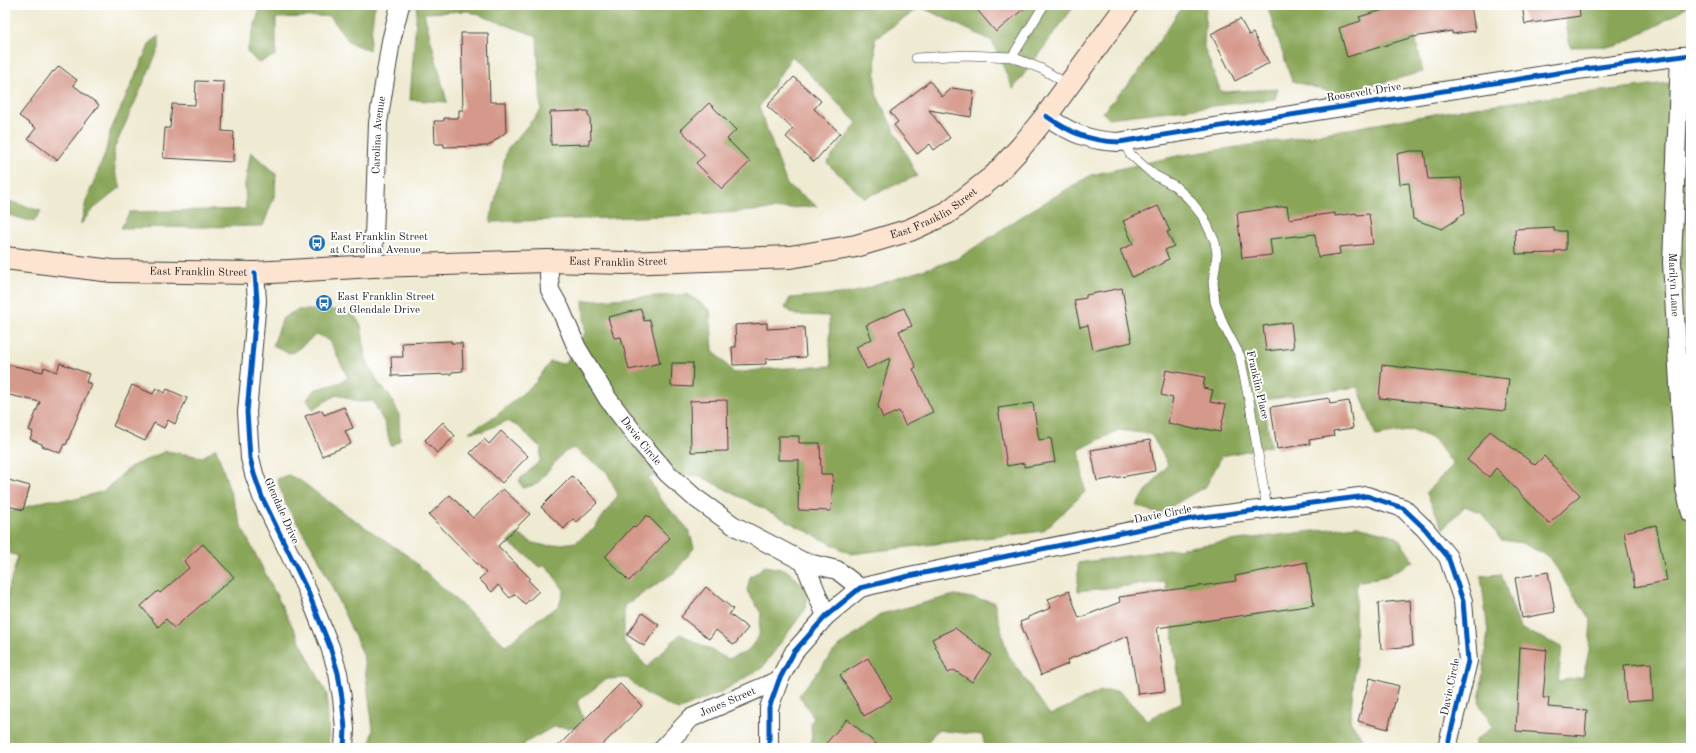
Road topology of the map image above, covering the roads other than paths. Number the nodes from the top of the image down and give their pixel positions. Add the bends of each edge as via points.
1 (400, 5) edge
2 (1044, 5) edge
3 (1127, 5) edge
4 (1686, 56) edge
5 (1012, 57) junction
6 (916, 58) dead end
7 (1069, 85) junction
8 (1046, 116) junction
9 (1124, 141) junction
10 (5, 258) edge
11 (548, 261) junction
12 (373, 266) junction
13 (255, 273) junction
14 (1267, 509) junction
15 (1691, 513) edge
16 (804, 562) junction
17 (860, 588) junction
18 (826, 616) junction
19 (779, 680) junction
20 (344, 748) edge
21 (663, 748) edge
22 (769, 748) edge
23 (1447, 748) edge

1 - 12 street, Carolina Avenue via 391,42 378,123
2 - 5 lane
3 - 7 main road, East Franklin Street
4 - 9 street, Roosevelt Drive via 1577,70
4 - 15 street, Marilyn Lane via 1672,262 1684,489
5 - 6 lane via 966,55
5 - 7 lane via 1042,69
7 - 8 main road, East Franklin Street
8 - 9 street, Roosevelt Drive via 1083,137 1104,142
8 - 11 main road, East Franklin Street via 994,176 947,213 910,230 856,246 790,256 624,263
9 - 14 lane, Franklin Place via 1130,154 1154,175 1175,186 1189,199 1204,218 1215,242 1217,254 1212,282 1215,302 1241,362
10 - 13 main road, East Franklin Street via 112,271
11 - 12 main road, East Franklin Street
11 - 16 street, Davie Circle via 550,290 577,348 608,399 643,445 667,473 694,497 733,525
12 - 13 main road, East Franklin Street
13 - 20 street, Glendale Drive via 256,307 247,412 250,458 262,497 308,592 330,647 342,698
14 - 17 street, Davie Circle via 1195,518
14 - 23 street, Davie Circle via 1366,496 1403,508 1426,528 1448,557 1463,601 1468,661
16 - 17 street, Davie Circle via 837,570
16 - 18 street
17 - 18 street, Davie Circle
18 - 19 street, Davie Circle via 794,652
19 - 21 street, Jones Street via 691,718
19 - 22 street, Davie Circle via 769,708

